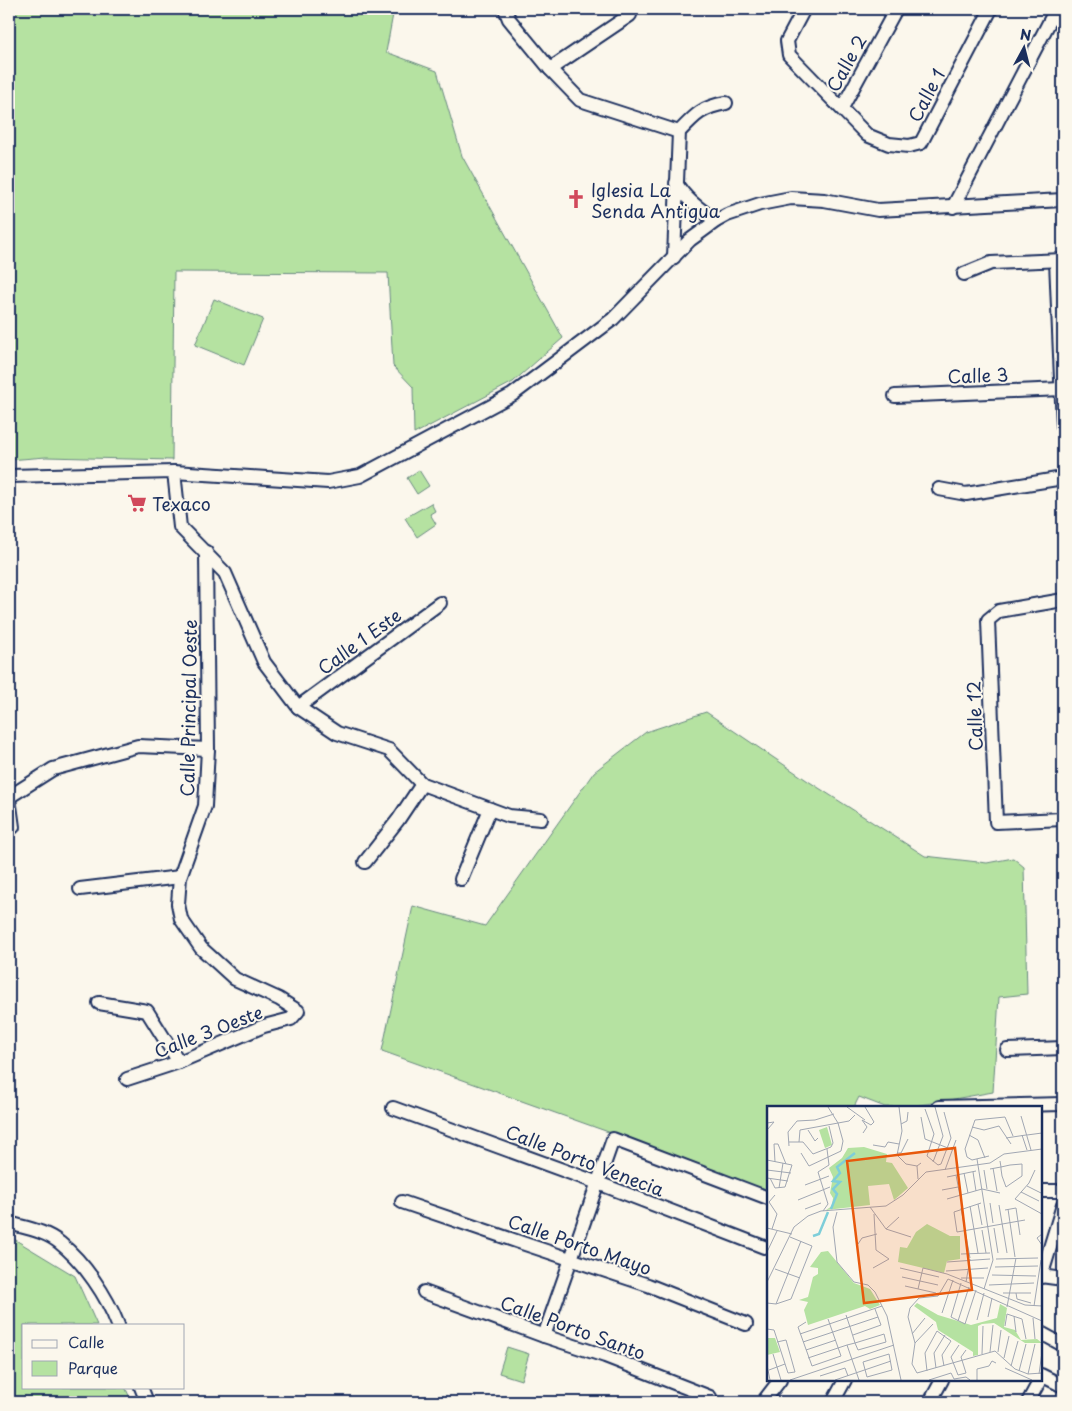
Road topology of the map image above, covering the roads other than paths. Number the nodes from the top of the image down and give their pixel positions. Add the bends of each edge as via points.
1 (505, 9) edge
2 (804, 9) edge
3 (896, 9) edge
4 (991, 9) edge
5 (1052, 10) edge
6 (630, 15) dead end
7 (550, 69) junction
8 (726, 104) dead end
9 (842, 108) junction
10 (679, 132) junction
11 (676, 183) junction
12 (1063, 200) edge
13 (954, 207) junction
14 (721, 218) junction
15 (674, 257) junction
16 (1060, 260) edge
17 (964, 274) dead end
18 (1062, 389) junction
19 (895, 396) dead end
20 (1063, 426) edge
21 (174, 472) junction
22 (9, 476) edge
23 (1063, 478) edge
24 (939, 489) dead end
25 (206, 552) junction
26 (1063, 600) edge
27 (440, 603) dead end
28 (298, 707) junction
29 (208, 750) junction
30 (422, 784) junction
31 (9, 797) edge
32 (490, 809) junction
33 (1063, 818) edge
34 (541, 819) dead end
35 (13, 826) dead end
36 (365, 862) dead end
37 (180, 877) junction
38 (461, 879) dead end
39 (80, 889) dead end
40 (100, 1003) dead end
41 (298, 1010) joint
42 (1063, 1048) edge
43 (1007, 1050) dead end
44 (179, 1062) junction
45 (127, 1079) dead end
46 (1063, 1104) edge
47 (980, 1106) edge
48 (393, 1108) dead end
49 (598, 1183) junction
50 (1063, 1190) edge
51 (1042, 1191) edge
52 (767, 1198) edge
53 (402, 1202) dead end
54 (1063, 1205) edge
55 (9, 1224) edge
56 (764, 1247) dead end
57 (571, 1259) junction
58 (1042, 1273) edge
59 (1042, 1276) edge
60 (1063, 1280) edge
61 (424, 1292) dead end
62 (117, 1324) edge
63 (746, 1324) dead end
64 (1042, 1334) edge
65 (544, 1336) junction
66 (1063, 1345) edge
67 (1042, 1377) edge
68 (779, 1381) edge
69 (844, 1381) edge
70 (941, 1381) edge
71 (1039, 1381) edge
72 (1063, 1386) edge
73 (141, 1388) edge
74 (710, 1397) dead end
75 (147, 1402) edge
76 (763, 1402) edge
77 (833, 1402) edge
78 (930, 1402) edge
79 (1028, 1402) edge

1 - 7 street via 509,19
2 - 9 street via 787,41 790,55
3 - 9 street, Calle 2
4 - 9 street, Calle 1 via 920,143 909,146 889,144 866,136
5 - 13 street
6 - 7 street
7 - 10 street via 580,100
8 - 10 street via 696,113
10 - 11 street
11 - 14 street via 693,204
11 - 15 street
12 - 13 street
13 - 14 street via 878,210 824,200 791,198 760,204
14 - 15 street via 690,240
15 - 21 street via 613,319 512,395 360,476 328,482
16 - 17 street via 991,263
16 - 18 street
18 - 19 street, Calle 3
18 - 20 street
21 - 22 street
21 - 25 street via 180,527
23 - 24 street via 966,494
25 - 28 street via 225,574 264,662
25 - 29 street, Calle Principal Oeste
26 - 33 street, Calle 12 via 999,611 988,620 996,822
27 - 28 street, Calle 1 Este
28 - 30 street via 337,733 390,750
29 - 31 street via 138,746 53,769
29 - 37 street, Calle Principal Oeste via 205,806
30 - 32 street
30 - 36 street
31 - 35 street
32 - 34 street via 509,816
32 - 38 street
37 - 39 street
37 - 41 street, Calle Principal Oeste via 178,904 182,919 201,948 235,979
40 - 44 street via 147,1011
41 - 44 street, Calle 3 Oeste via 291,1019 264,1026
42 - 43 street
44 - 45 street, Calle 3 Oeste
46 - 47 street
48 - 49 street, Calle Porto Venecia
49 - 52 street via 613,1140
49 - 56 street, Calle Porto Venecia
49 - 57 street
50 - 51 street
53 - 57 street, Calle Porto Mayo
54 - 58 street
55 - 62 street via 35,1230 59,1242 90,1273
57 - 63 street, Calle Porto Mayo
57 - 65 street
59 - 60 street
61 - 65 street, Calle Porto Santo
64 - 66 street
65 - 74 street, Calle Porto Santo
67 - 72 street
68 - 76 street
69 - 77 street
70 - 78 street
71 - 79 street
73 - 75 street

